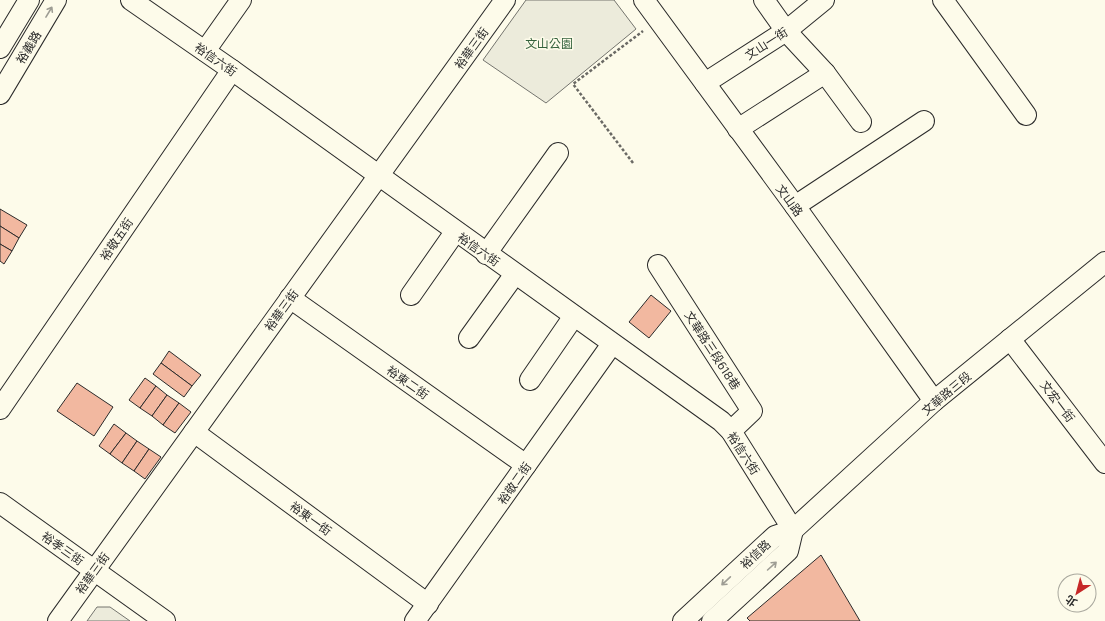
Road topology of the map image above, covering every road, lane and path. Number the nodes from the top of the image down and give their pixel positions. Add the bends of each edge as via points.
1 (29, 0) edge
2 (56, 0) edge
3 (131, 0) edge
4 (241, 0) edge
5 (505, 0) edge
6 (644, 0) edge
7 (764, 0) edge
8 (824, 0) edge
9 (943, 0) edge
10 (658, 20) junction
11 (786, 31) junction
12 (0, 48) edge
13 (205, 51) junction
14 (232, 70) junction
15 (825, 73) junction
16 (705, 83) junction
17 (0, 94) edge
18 (1026, 115) dead end
19 (924, 121) dead end
20 (861, 122) dead end
21 (738, 129) junction
22 (558, 153) dead end
23 (633, 163) dead end
24 (379, 176) junction
25 (795, 206) junction
26 (455, 232) junction
27 (486, 254) junction
28 (1105, 262) edge
29 (658, 265) dead end
30 (515, 274) junction
31 (411, 295) dead end
32 (290, 298) junction
33 (574, 316) junction
34 (469, 338) dead end
35 (1010, 339) junction
36 (612, 344) junction
37 (530, 380) dead end
38 (934, 401) junction
39 (0, 409) edge
40 (731, 431) junction
41 (194, 432) junction
42 (1105, 463) edge
43 (526, 465) junction
44 (0, 503) edge
45 (793, 530) junction
46 (94, 570) junction
47 (428, 604) junction
48 (58, 621) edge
49 (165, 621) edge
50 (415, 621) edge
51 (683, 621) edge
52 (712, 621) edge

1 - 12 street, 裕義路
17 -> 2 street, 裕義路
3 - 13 street, 裕信六街
4 - 13 street
5 - 24 street, 裕華三街
6 - 10 street, 文山路
7 - 11 street
8 - 11 street, 文山一街
9 - 18 street
10 - 16 street, 文山路
10 - 23 path via 573,84
11 - 15 street
11 - 16 street, 文山一街
13 - 14 street, 裕信六街
14 - 24 street, 裕信六街
14 - 39 street, 裕敬五街
15 - 20 street
15 - 21 street
16 - 21 street, 文山路
19 - 25 street
21 - 25 street, 文山路
22 - 27 street
24 - 26 street, 裕信六街
24 - 32 street, 裕華三街
25 - 38 street, 文山路
26 - 27 street, 裕信六街
26 - 31 street
27 - 30 street, 裕信六街
28 - 35 street, 文華路三段
29 - 40 street, 文華路三段618巷 via 752,411
30 - 33 street, 裕信六街
30 - 34 street
32 - 41 street, 裕華三街
32 - 43 street, 裕東二街
33 - 36 street, 裕信六街
33 - 37 street
35 - 38 street, 文華路三段
35 - 42 street, 文宏一街
36 - 40 street, 裕信六街 via 721,421
36 - 43 street, 裕敬二街
38 - 45 street, 文華路三段
40 - 45 street, 裕信六街
41 - 46 street, 裕華三街
41 - 47 street, 裕東一街
43 - 47 street, 裕敬二街
44 - 46 street, 裕孝三街
45 -> 51 street, 裕信路 via 775,536
52 -> 45 street, 裕信路 via 788,551
46 - 48 street, 裕華三街
46 - 49 street, 裕孝三街
47 - 50 street, 裕敬二街

